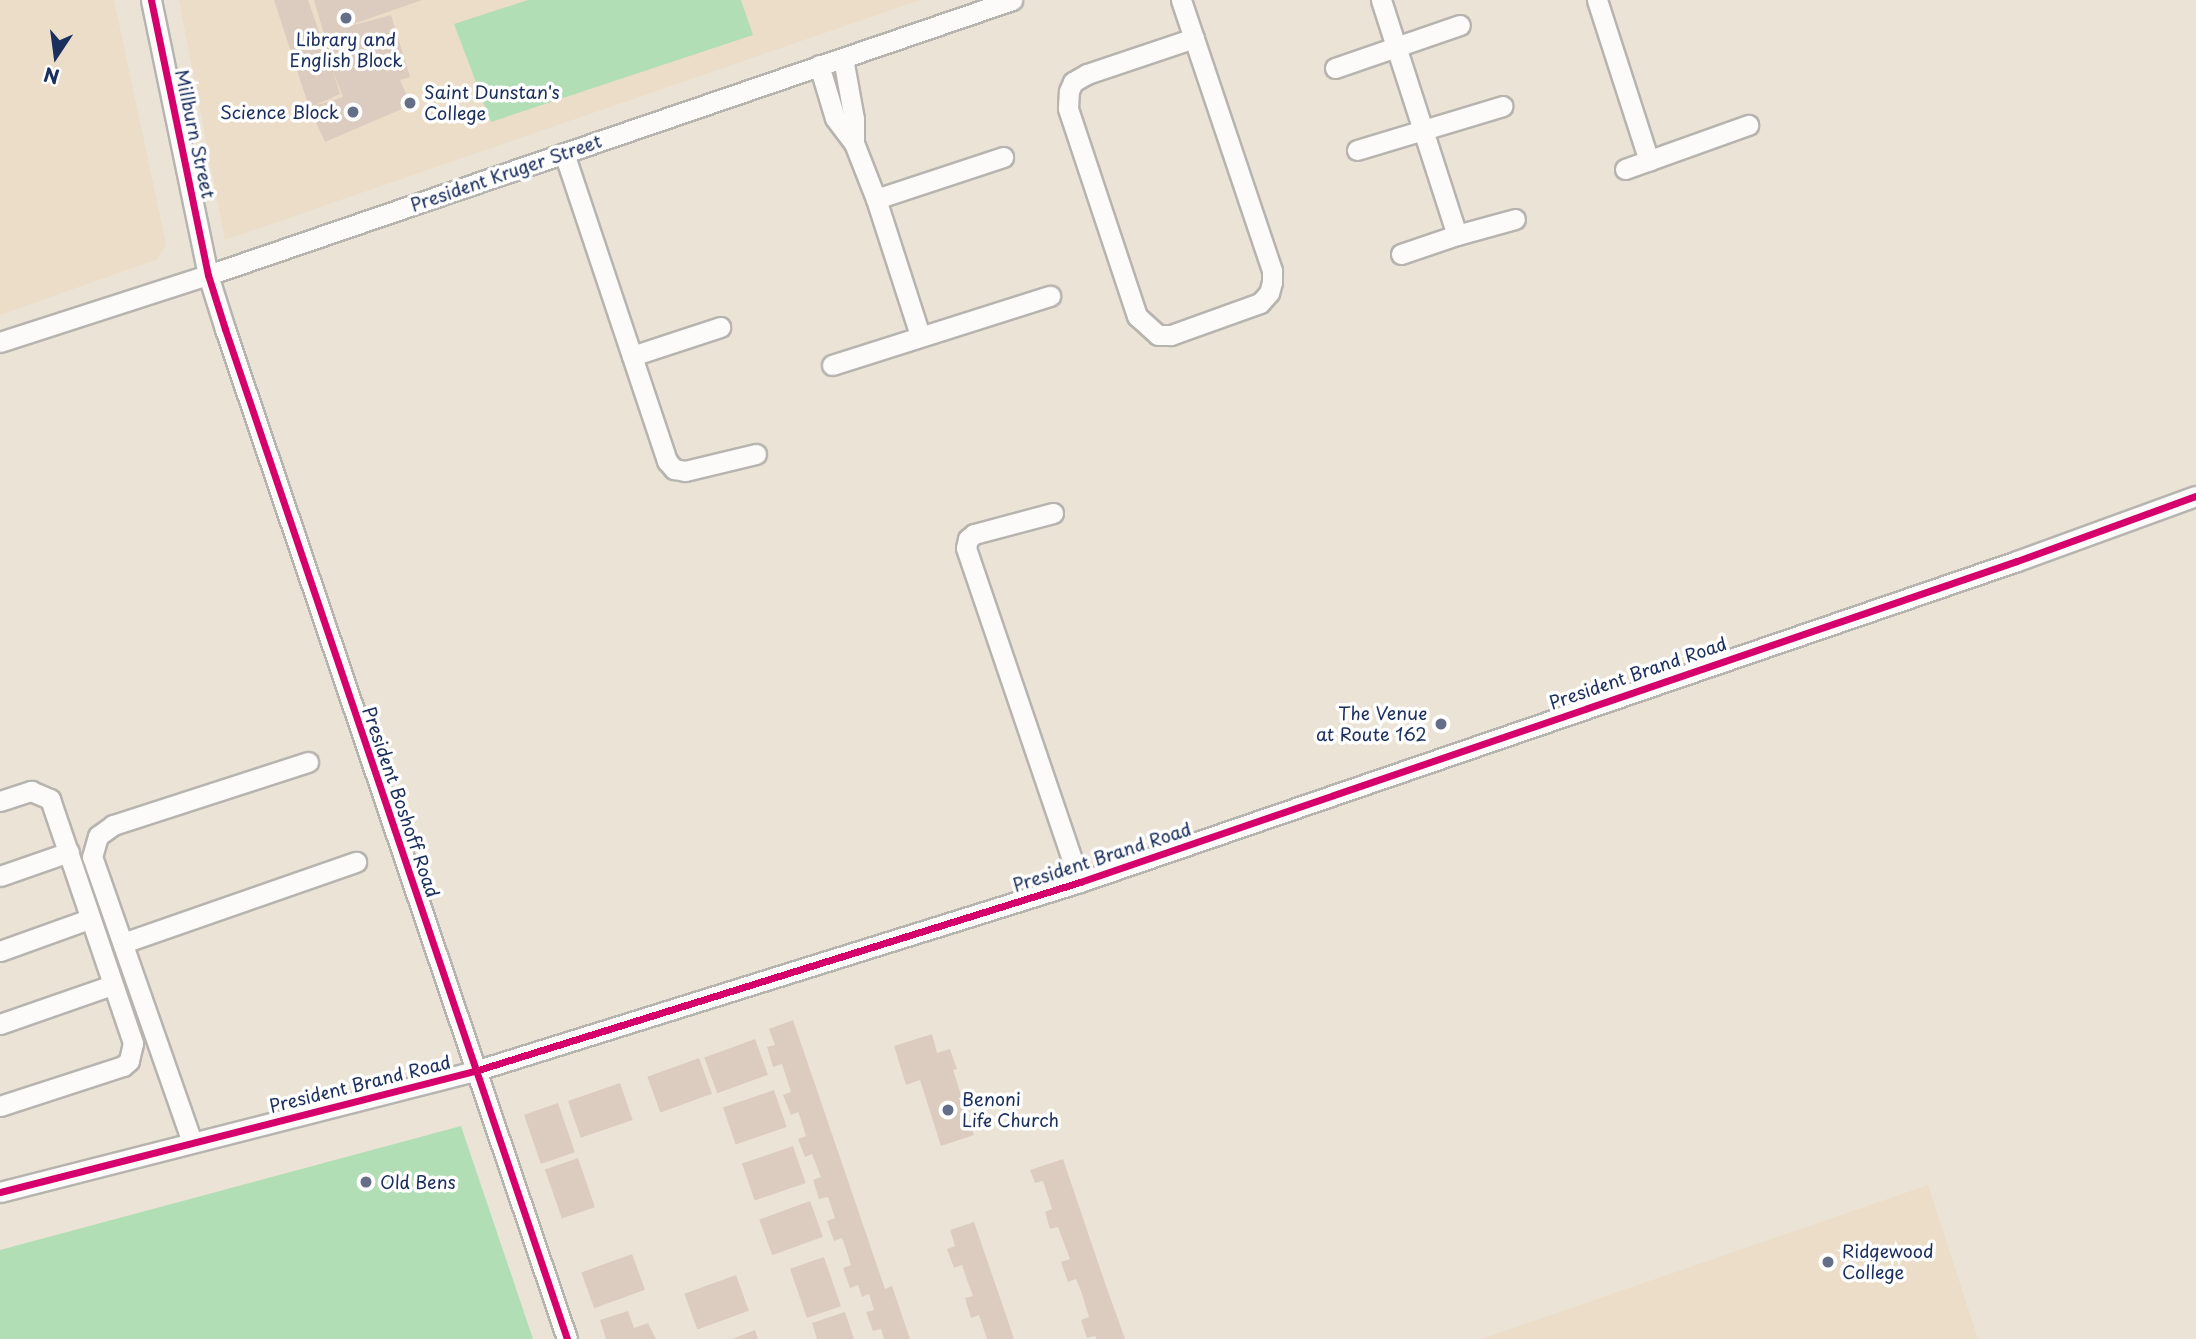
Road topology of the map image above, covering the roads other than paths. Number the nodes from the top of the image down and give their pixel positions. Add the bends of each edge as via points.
1 (151, 0) edge
2 (1012, 0) edge
3 (1181, 0) edge
4 (1381, 0) edge
5 (1597, 0) edge
6 (1460, 25) dead end
7 (1194, 38) junction
8 (1396, 47) junction
9 (843, 58) junction
10 (819, 65) junction
11 (1335, 68) dead end
12 (1503, 106) dead end
13 (1748, 125) dead end
14 (1423, 130) junction
15 (854, 143) junction
16 (1357, 150) dead end
17 (564, 153) junction
18 (1003, 157) dead end
19 (1649, 161) junction
20 (1625, 169) dead end
21 (876, 200) junction
22 (1515, 219) dead end
23 (1457, 235) junction
24 (1401, 254) dead end
25 (208, 275) junction
26 (1050, 296) dead end
27 (720, 327) dead end
28 (920, 335) junction
29 (0, 342) edge
30 (632, 356) junction
31 (831, 365) dead end
32 (756, 454) dead end
33 (2196, 496) edge
34 (1053, 513) dead end
35 (307, 762) dead end
36 (0, 801) edge
37 (69, 852) junction
38 (356, 862) dead end
39 (0, 876) edge
40 (1080, 881) junction
41 (89, 919) junction
42 (123, 943) junction
43 (0, 951) edge
44 (112, 985) junction
45 (0, 1024) edge
46 (478, 1070) junction
47 (0, 1106) edge
48 (192, 1142) junction
49 (0, 1192) edge
50 (567, 1339) edge

1 - 25 street, Millburn Street
2 - 9 street, President Kruger Street
3 - 7 street
4 - 8 street
5 - 19 street
6 - 8 street
7 - 7 street via 1272,282 1260,303 1171,335 1158,335 1137,316 1068,108 1069,92 1073,82 1087,74
8 - 11 street
8 - 14 street
9 - 10 street, President Kruger Street
9 - 15 street
10 - 15 street via 835,118
10 - 17 street, President Kruger Street
12 - 14 street
13 - 19 street
14 - 16 street
14 - 23 street
15 - 21 street
17 - 25 street, President Kruger Street
17 - 30 street
18 - 21 street
19 - 20 street
21 - 28 street
22 - 23 street
23 - 24 street
25 - 29 street, President Kruger Street
25 - 46 street, President Boshoff Road via 286,517
26 - 28 street
27 - 30 street
28 - 31 street
30 - 32 street via 667,461 674,469 685,471
33 - 40 street, President Brand Road
34 - 40 street via 974,534 966,548
35 - 42 street via 113,825 98,836 93,858
36 - 37 street via 32,791 43,793 50,799
37 - 39 street
37 - 41 street
38 - 42 street
40 - 46 street, President Brand Road
41 - 43 street
41 - 44 street
42 - 48 street
44 - 45 street
44 - 47 street via 133,1043 129,1061
46 - 48 street, President Brand Road
46 - 50 street, President Boshoff Road
48 - 49 street, President Brand Road

